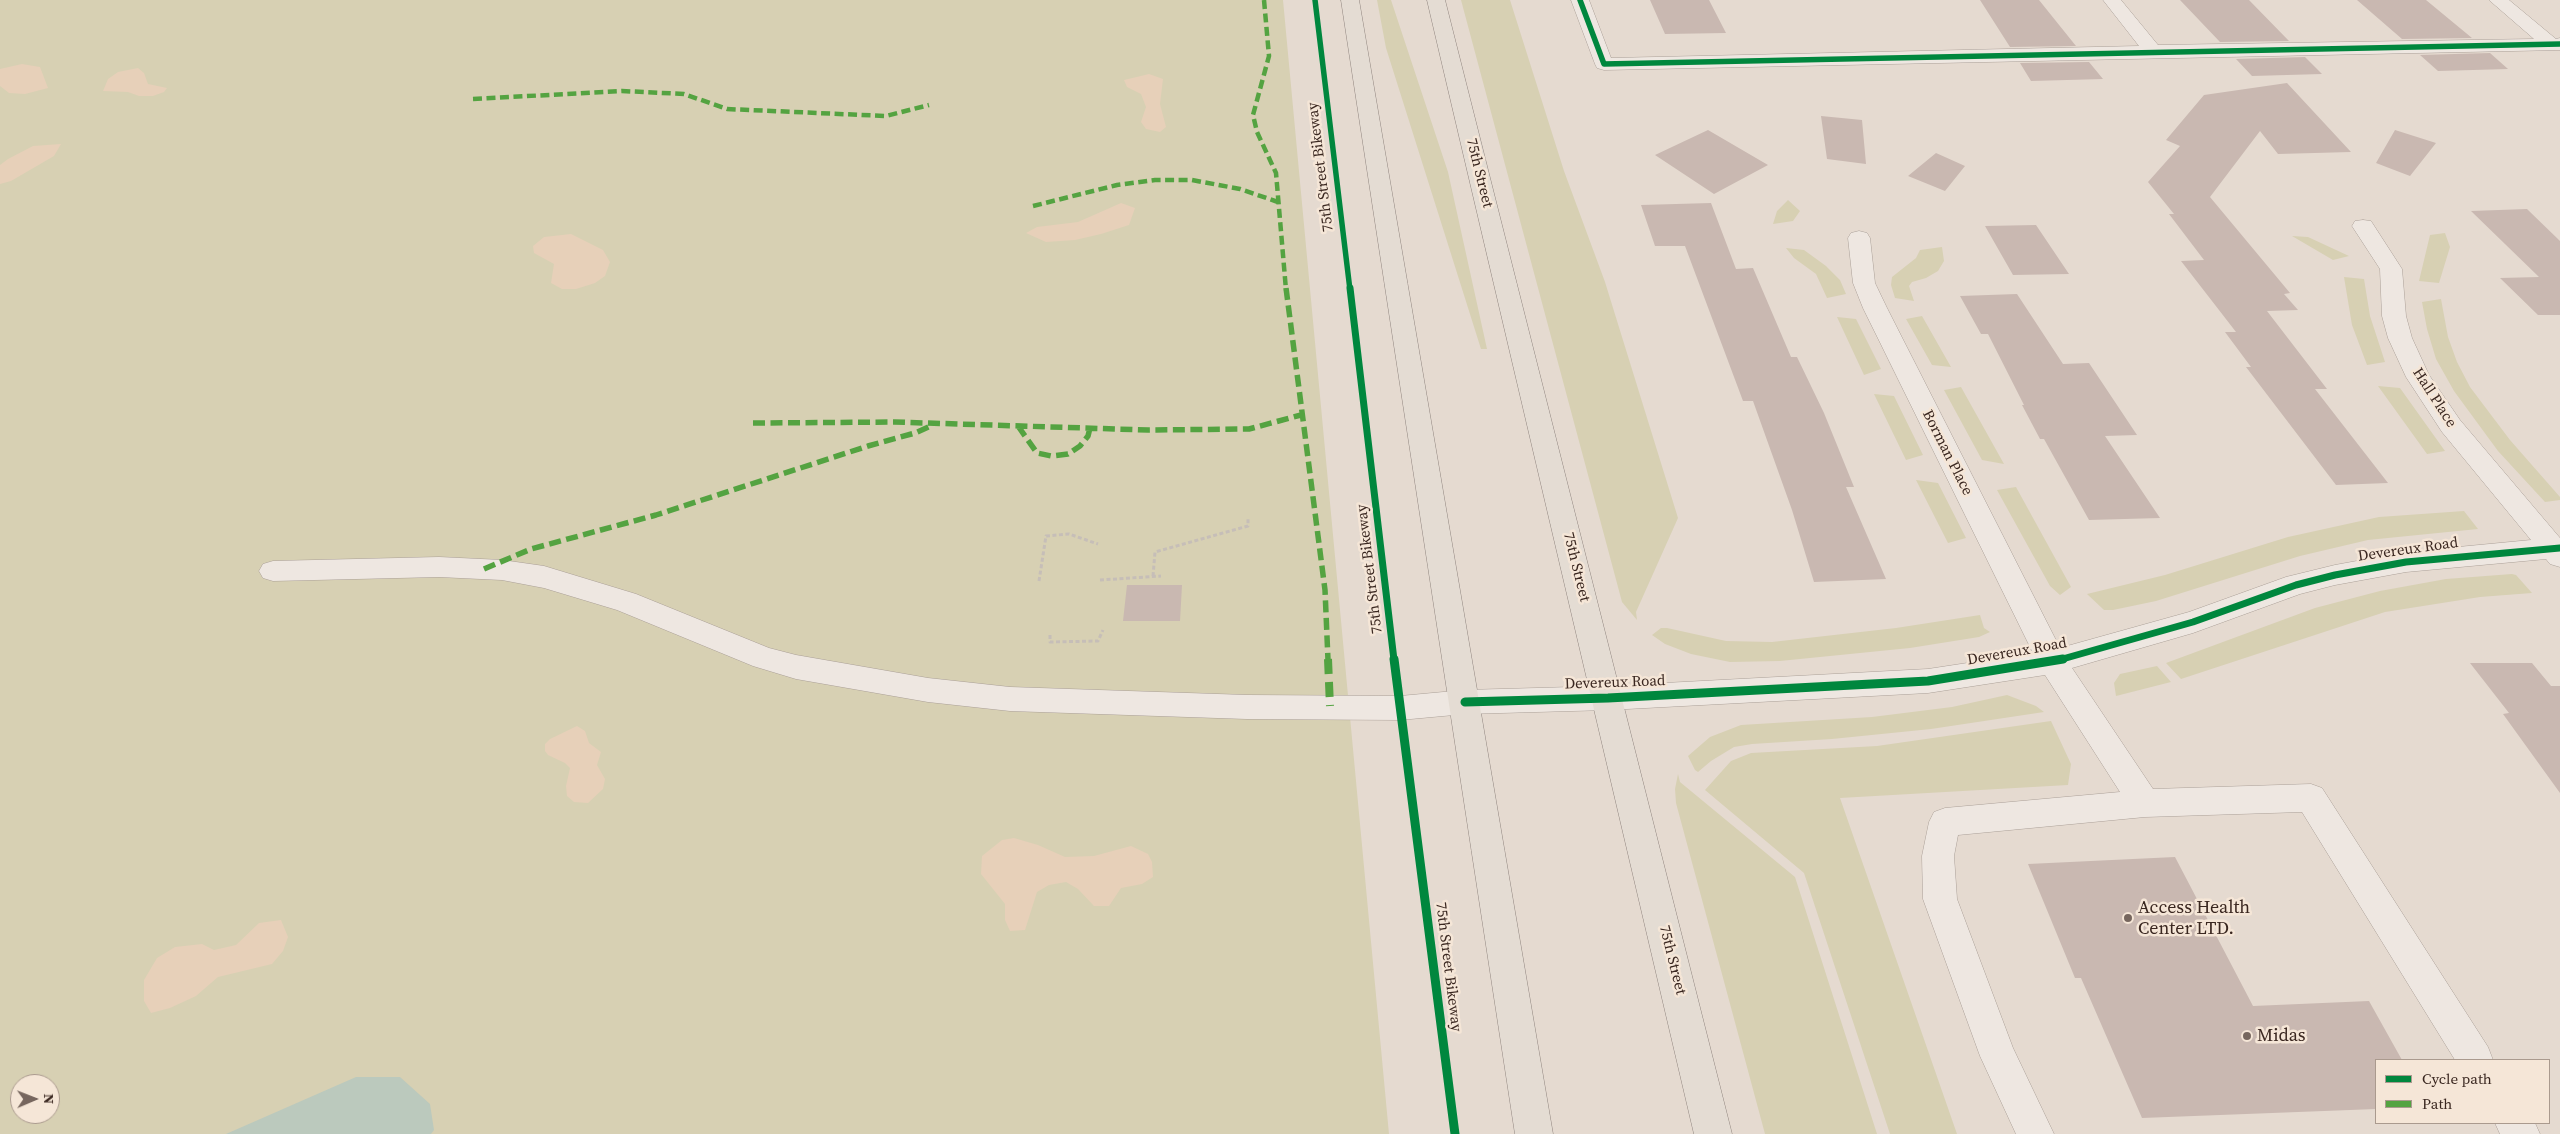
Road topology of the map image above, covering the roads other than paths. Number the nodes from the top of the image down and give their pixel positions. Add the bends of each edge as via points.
1 (1350, 0) edge
2 (1436, 0) edge
3 (1580, 0) edge
4 (2112, 0) edge
5 (2498, 0) edge
6 (2557, 45) edge
7 (2153, 51) junction
8 (2363, 226) dead end
9 (1859, 238) dead end
10 (2557, 551) edge
11 (273, 571) dead end
12 (2052, 662) junction
13 (1608, 698) junction
14 (1464, 702) junction
15 (2145, 803) junction
16 (2474, 1059) edge
17 (1534, 1134) edge
18 (1713, 1134) edge
19 (2035, 1134) edge

1 - 14 main road
2 - 13 main road, 75th Street
3 - 7 street via 1604,64
4 - 7 street
5 - 6 street
6 - 7 street
8 - 10 street, Hall Place via 2391,269 2394,316 2418,377 2451,426
9 - 12 street, Borman Place via 1864,283 1871,300
10 - 12 street, Devereux Road via 2406,562 2335,574 2193,622
11 - 14 street, Devereux Road via 439,567 527,574 626,602 771,660 928,690 1010,699 1247,707 1400,708
12 - 13 street, Devereux Road via 1928,681
12 - 15 street, Borman Place
13 - 14 street, Devereux Road
13 - 18 main road, 75th Street
14 - 17 main road
15 - 16 street via 2311,798
15 - 19 street via 1945,822 1938,856 1940,899 1998,1056

